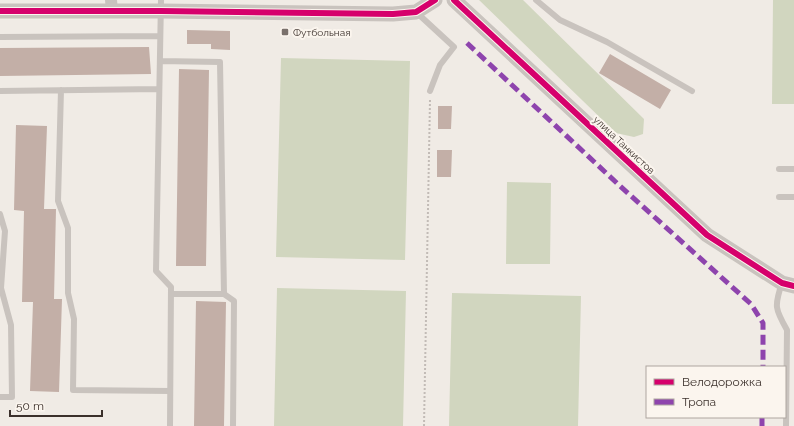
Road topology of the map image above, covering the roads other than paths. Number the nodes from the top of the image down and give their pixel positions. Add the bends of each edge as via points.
1 (435, 0) edge
2 (454, 0) edge
3 (536, 0) edge
4 (112, 5) edge
5 (161, 5) edge
6 (0, 11) edge
7 (416, 12) junction
8 (160, 36) junction
9 (0, 37) edge
10 (160, 61) junction
11 (159, 89) junction
12 (60, 90) junction
13 (0, 91) edge
14 (430, 91) road end
15 (692, 91) dead end
16 (779, 169) dead end
17 (794, 169) edge
18 (779, 197) dead end
19 (794, 197) edge
20 (0, 214) edge
21 (788, 284) edge
22 (171, 294) junction
23 (224, 294) junction
24 (170, 391) junction
25 (0, 397) edge
26 (170, 426) edge
27 (233, 426) edge
28 (786, 426) edge

1 - 7 street
2 - 21 street, улица Танкистов via 707,235
3 - 15 lane via 560,20 607,42
4 - 5 street
4 - 6 street
5 - 7 street via 359,14
5 - 8 lane
7 - 14 lane via 454,47 440,65
8 - 9 lane
8 - 10 lane
10 - 11 lane
10 - 23 lane via 220,62
11 - 12 lane
11 - 22 lane via 156,272 171,287
12 - 13 lane
12 - 24 lane via 58,202 68,228 68,293 74,319 73,390
16 - 17 lane
18 - 19 lane
20 - 25 lane via 5,231 1,288 11,325 12,397
21 - 28 lane via 775,304 787,330
22 - 23 lane
22 - 24 lane
23 - 27 lane via 234,301
24 - 26 lane

